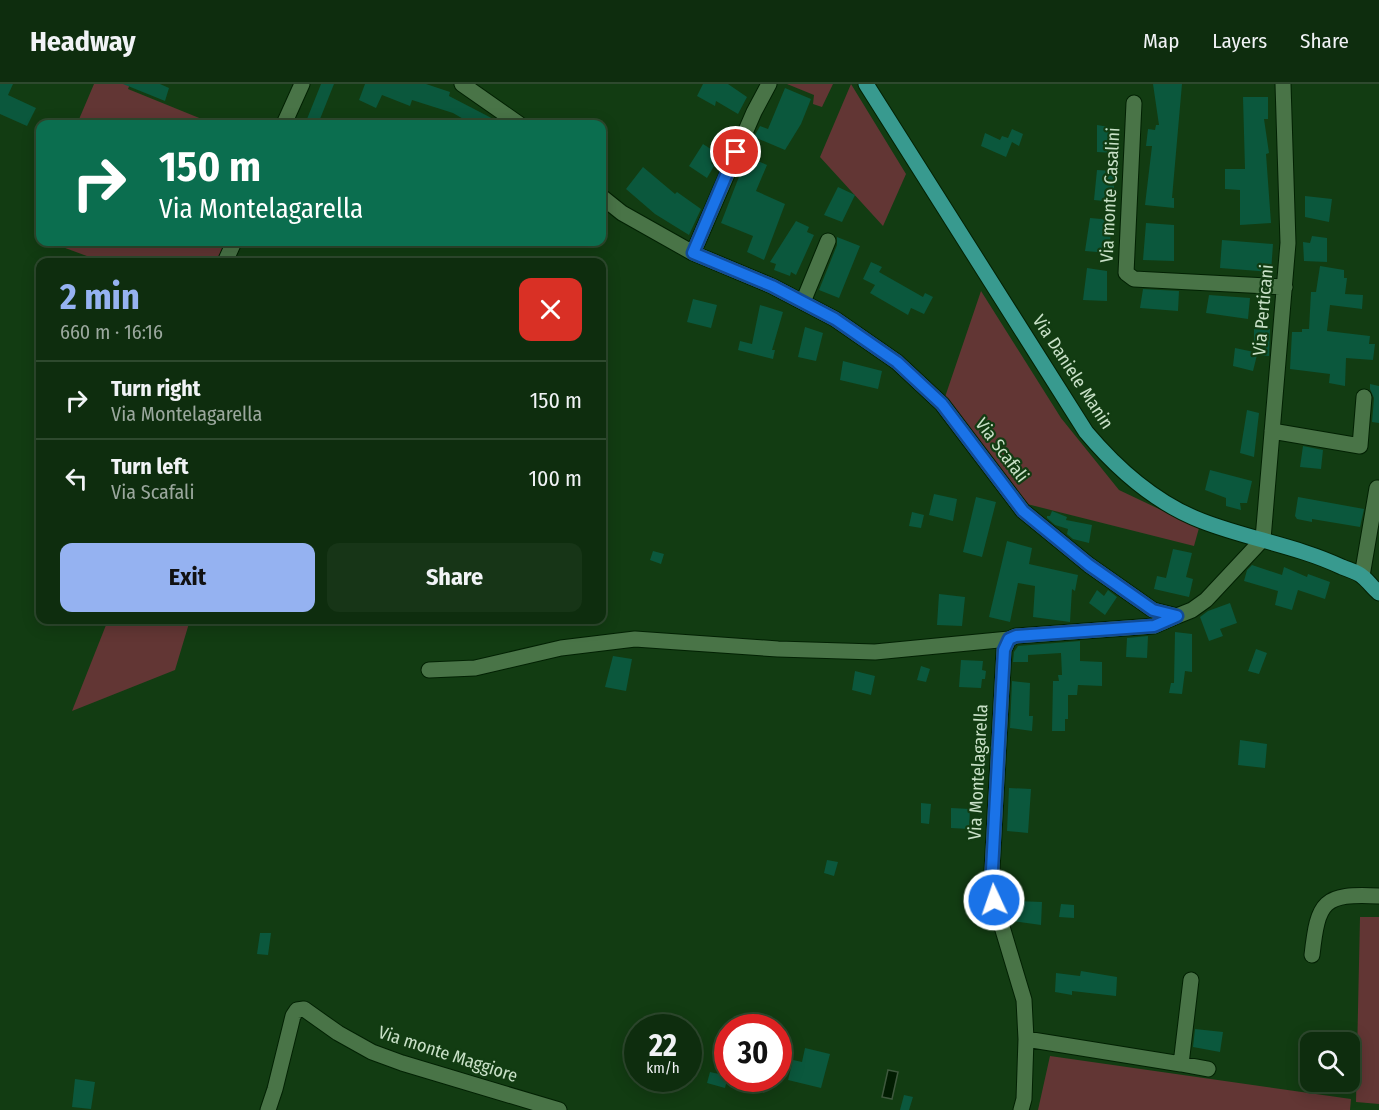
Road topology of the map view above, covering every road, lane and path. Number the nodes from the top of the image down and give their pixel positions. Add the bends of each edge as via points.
1 (302, 84) edge
2 (462, 84) edge
3 (769, 84) edge
4 (866, 84) edge
5 (1283, 84) edge
6 (1134, 102) dead end
7 (286, 120) edge
8 (513, 120) edge
9 (606, 200) edge
10 (828, 241) dead end
11 (693, 253) junction
12 (1285, 287) junction
13 (803, 302) junction
14 (1364, 397) dead end
15 (1272, 431) junction
16 (1377, 488) dead end
17 (1263, 539) junction
18 (1373, 586) edge
19 (1177, 616) junction
20 (1009, 639) junction
21 (429, 670) dead end
22 (1379, 897) edge
23 (1312, 955) dead end
24 (1191, 980) dead end
25 (1026, 1039) junction
26 (1181, 1064) junction
27 (1208, 1069) dead end
28 (268, 1110) edge
29 (559, 1110) edge
30 (1021, 1110) edge

1 - 7 street
2 - 8 street
3 - 11 street
4 - 17 main road, Via Daniele Manin via 1101,450 1151,495 1174,509 1203,522
5 - 12 street, Via Perticani via 1288,243
6 - 12 street, Via monte Casalini via 1126,273 1134,279
9 - 11 street, Via Scafali
10 - 13 street
11 - 13 street, Via Scafali
12 - 15 street, Via Perticani
13 - 19 street, Via Scafali via 897,362 942,404 1023,511 1153,610
14 - 15 street via 1360,446
15 - 17 street, Via Perticani
16 - 18 street
17 - 18 main road, Via Daniele Manin via 1310,554
17 - 19 street via 1206,600
19 - 20 street via 1154,626
20 - 21 street via 875,652 635,639 561,648 475,668
20 - 25 street, Via Montelagarella via 1004,650 992,870 994,900 1024,1000
22 - 23 street via 1332,899 1320,912
24 - 26 street
25 - 26 street
25 - 30 street, Via Montelagarella
26 - 27 street
28 - 29 street, Via monte Maggiore via 293,1016 304,1009 372,1052

